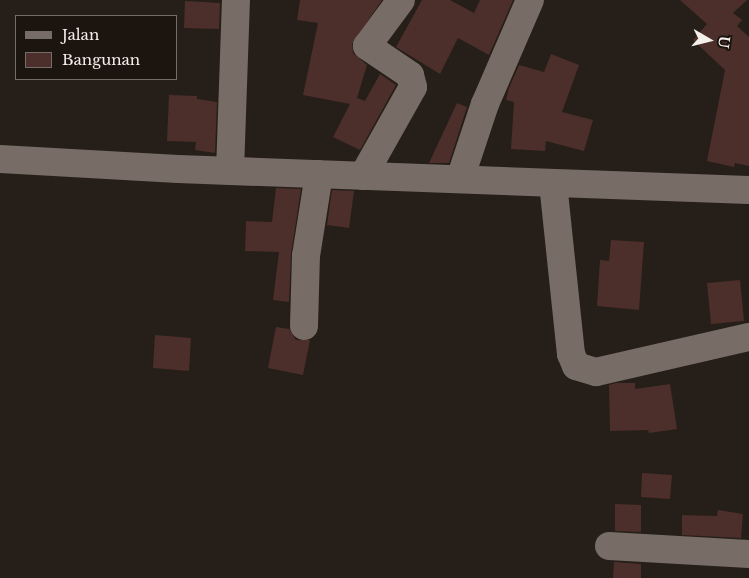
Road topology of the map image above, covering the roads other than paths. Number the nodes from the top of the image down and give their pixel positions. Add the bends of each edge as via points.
1 (236, 0) edge
2 (401, 0) edge
3 (530, 0) edge
4 (0, 159) edge
5 (230, 171) junction
6 (319, 174) junction
7 (363, 176) junction
8 (460, 180) junction
9 (553, 183) junction
10 (749, 190) edge
11 (304, 326) dead end
12 (749, 337) edge
13 (609, 546) dead end
14 (749, 554) edge

1 - 5 street
2 - 7 street via 367,46 410,76 413,87
3 - 8 street via 485,104
4 - 5 street
5 - 6 street
6 - 7 street
6 - 11 street via 306,256
7 - 8 street
8 - 9 street
9 - 10 street
9 - 12 street via 571,354 576,366 596,372
13 - 14 street

